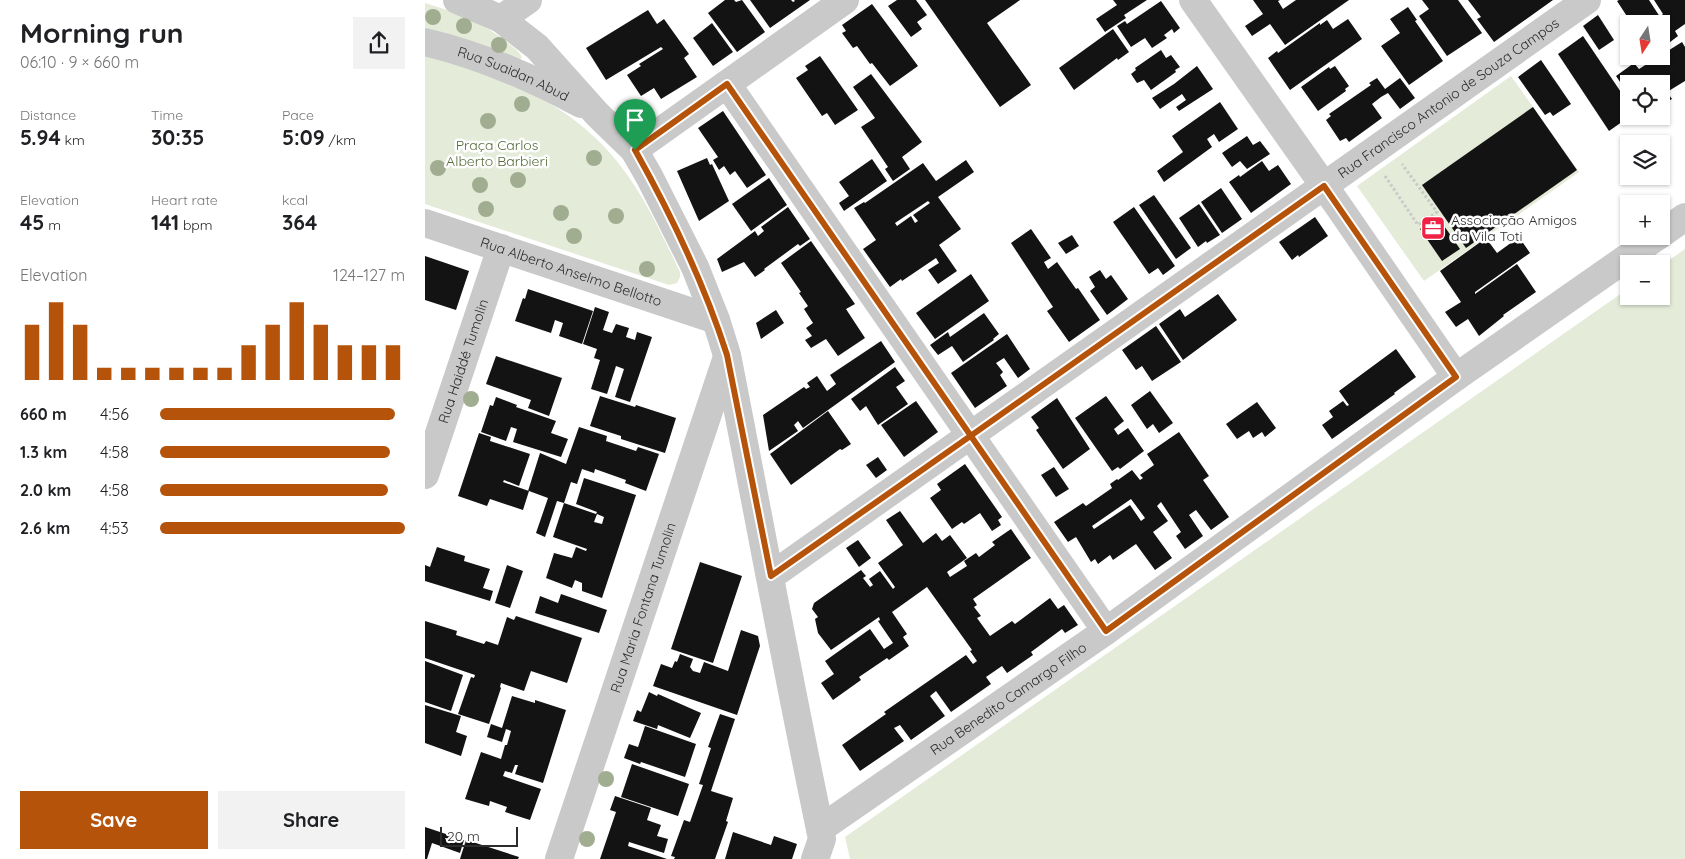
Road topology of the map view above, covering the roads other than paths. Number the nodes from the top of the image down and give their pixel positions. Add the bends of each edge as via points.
1 (457, 0) edge
2 (528, 0) edge
3 (845, 0) edge
4 (1193, 0) edge
5 (1587, 0) edge
6 (501, 20) junction
7 (425, 42) edge
8 (727, 84) junction
9 (597, 114) junction
10 (635, 150) junction
11 (1324, 186) junction
12 (1685, 217) edge
13 (425, 223) edge
14 (1670, 228) edge
15 (1645, 245) edge
16 (501, 248) junction
17 (716, 320) junction
18 (727, 355) junction
19 (1456, 377) junction
20 (970, 436) junction
21 (425, 475) edge
22 (771, 576) junction
23 (1106, 631) junction
24 (819, 842) edge
25 (559, 859) edge

1 - 6 street
2 - 6 street
3 - 8 street
4 - 11 street
5 - 11 street, Rua Francisco Antonio de Souza Campos
6 - 9 street via 537,47
7 - 9 street, Rua Suaidan Abud via 464,52 529,77
8 - 10 street
8 - 20 street
9 - 10 street
10 - 17 street via 695,267
11 - 19 street
11 - 20 street, Rua Francisco Antonio de Souza Campos
12 - 14 street
13 - 16 street, Rua Alberto Anselmo Bellotto
15 - 19 street, Rua Benedito Camargo Filho
16 - 17 street, Rua Alberto Anselmo Bellotto
16 - 21 street, Rua Haiddé Tumolin
17 - 18 street
18 - 22 street
18 - 25 street, Rua Maria Fontana Tumolin
19 - 23 street, Rua Benedito Camargo Filho
20 - 22 street, Rua Francisco Antonio de Souza Campos
20 - 23 street
22 - 24 street
23 - 24 street, Rua Benedito Camargo Filho

